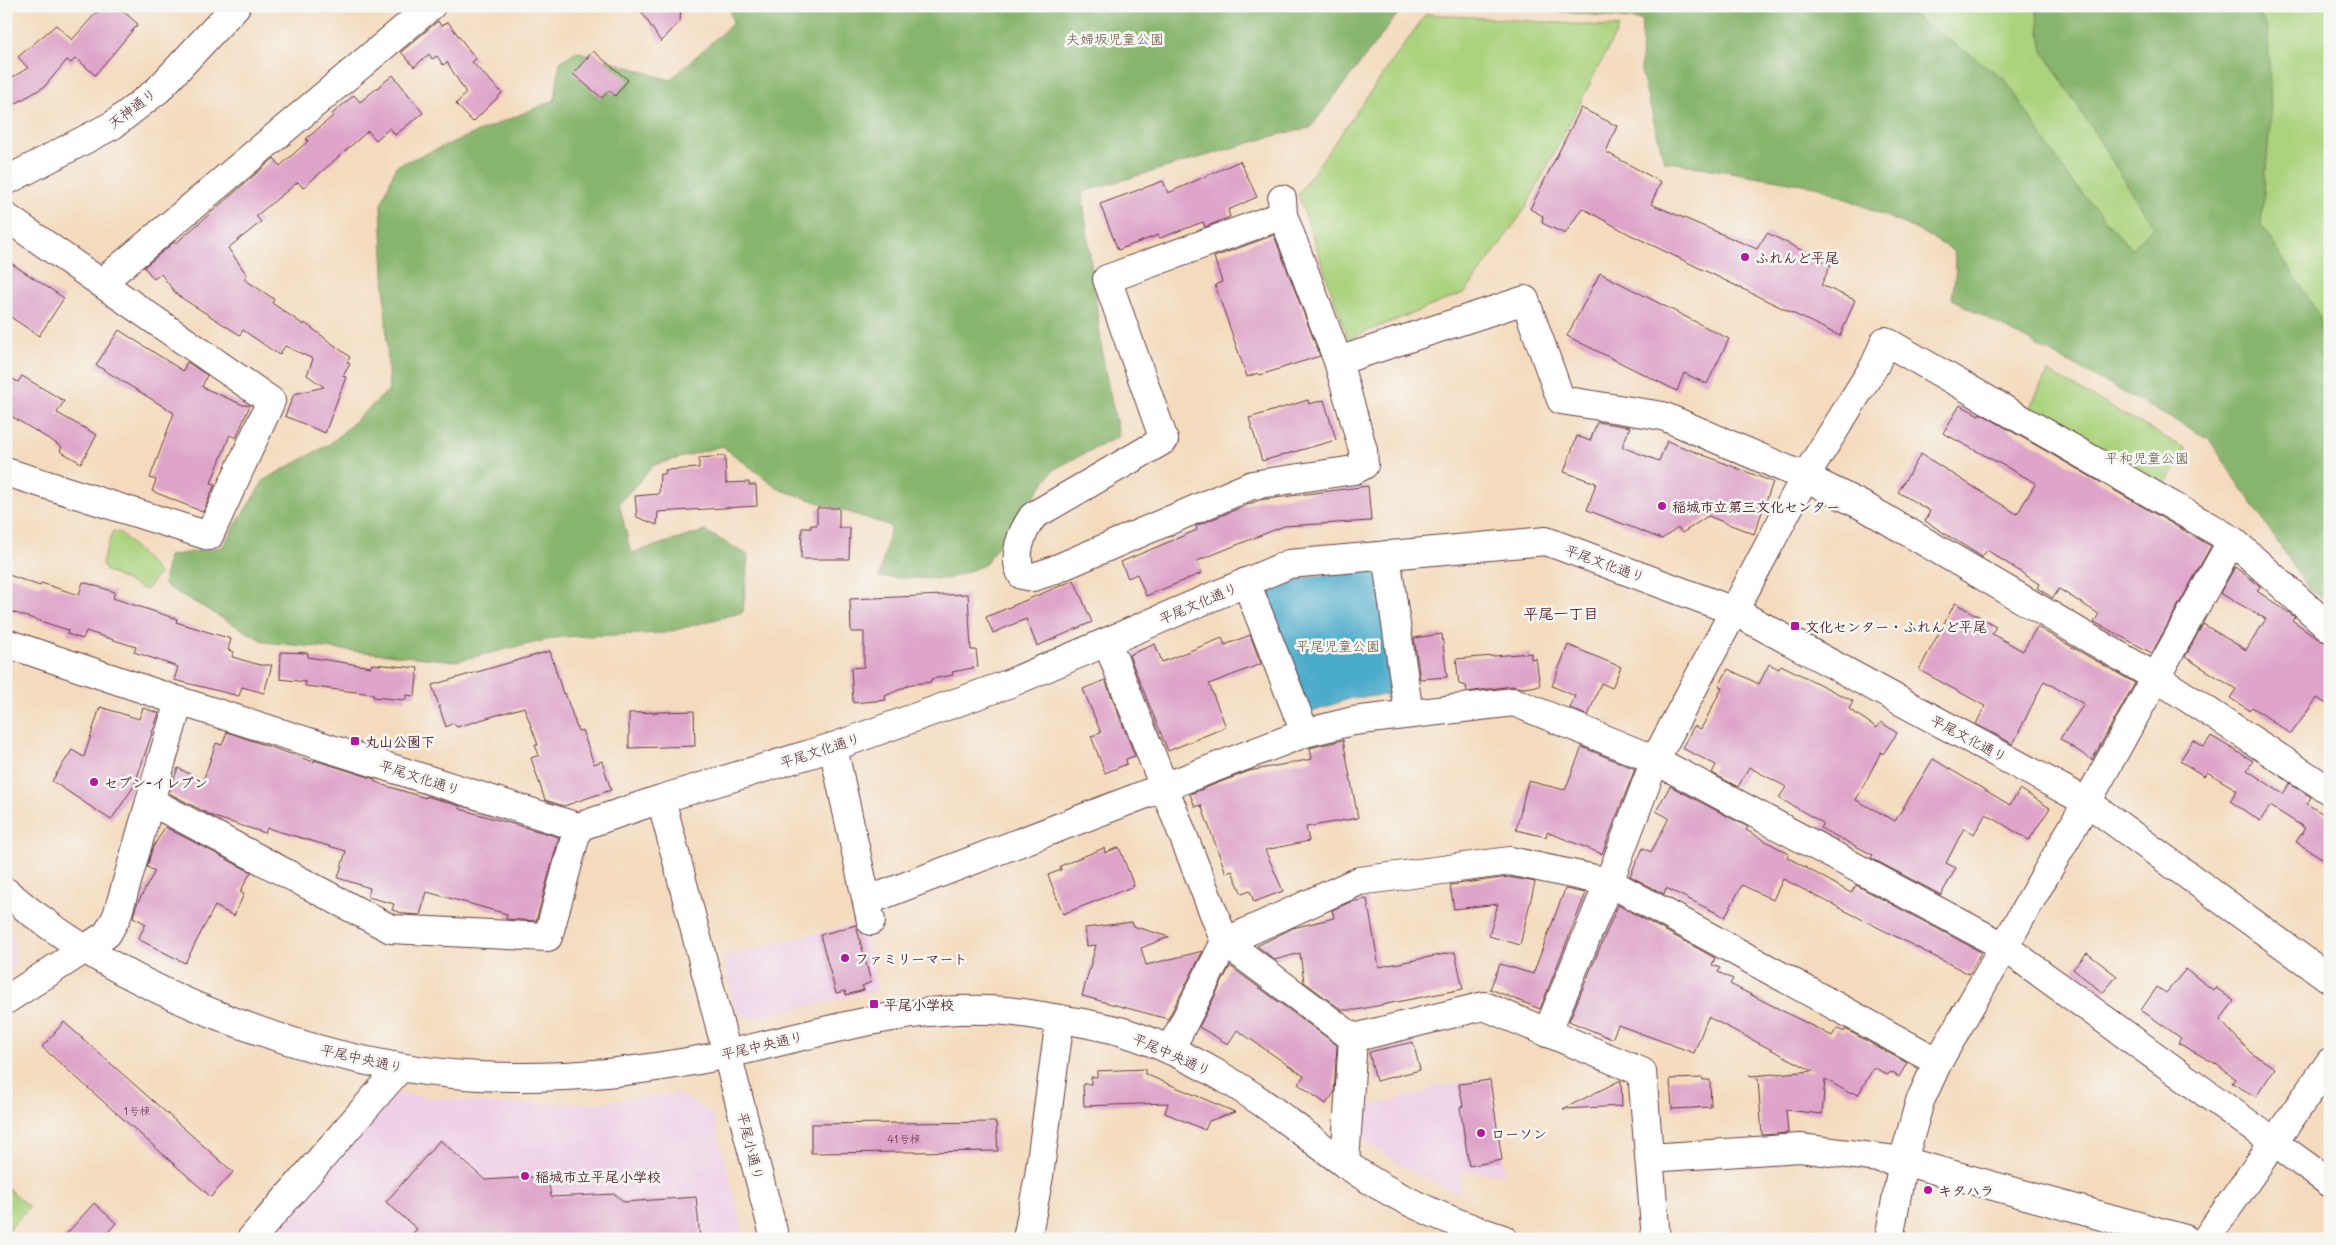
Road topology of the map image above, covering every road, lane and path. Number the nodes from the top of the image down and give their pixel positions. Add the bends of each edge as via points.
1 (236, 6) edge
2 (432, 6) edge
3 (6, 181) edge
4 (6, 217) edge
5 (101, 283) junction
6 (1338, 360) junction
7 (6, 472) edge
8 (1805, 477) junction
9 (2232, 540) junction
10 (1386, 555) junction
11 (1246, 582) junction
12 (1734, 611) junction
13 (2330, 628) edge
14 (1107, 642) junction
15 (6, 643) edge
16 (2157, 678) junction
17 (179, 701) junction
18 (1408, 714) junction
19 (1305, 733) junction
20 (833, 747) junction
21 (1655, 760) junction
22 (1162, 786) junction
23 (2330, 791) edge
24 (661, 799) junction
25 (150, 801) junction
26 (2087, 802) junction
27 (578, 827) junction
28 (1609, 882) junction
29 (6, 892) edge
30 (1225, 942) junction
31 (2003, 946) junction
32 (85, 949) junction
33 (2330, 979) edge
34 (6, 1000) edge
35 (1060, 1019) junction
36 (1547, 1034) junction
37 (1352, 1038) junction
38 (1170, 1050) junction
39 (728, 1054) junction
40 (1938, 1062) junction
41 (2330, 1062) edge
42 (400, 1068) junction
43 (2274, 1142) junction
44 (1649, 1158) junction
45 (1903, 1161) junction
46 (1345, 1164) junction
47 (2330, 1183) edge
48 (251, 1239) edge
49 (775, 1239) edge
50 (1027, 1239) edge
51 (1503, 1239) edge
52 (1656, 1239) edge
53 (1889, 1239) edge
54 (2185, 1239) edge
55 (2206, 1239) edge

1 - 3 street, 天神通り via 158,90 113,125
2 - 5 street
4 - 5 street
5 - 7 street via 271,401 208,536
6 - 6 street via 1364,465 1354,470 1252,485 1048,572 1033,577 1022,575 1017,565 1019,547 1024,528 1033,516 1164,440 1107,279 1282,207
6 - 8 street via 1525,300 1560,400 1663,416
8 - 9 street via 1876,365 1886,341
8 - 12 street
8 - 16 street via 1867,508
9 - 13 street
9 - 16 street
10 - 11 street, 平尾文化通り via 1289,564
10 - 12 street, 平尾文化通り via 1546,541
10 - 18 street
11 - 14 street, 平尾文化通り
11 - 19 street
12 - 21 street
12 - 26 street, 平尾文化通り
14 - 20 street, 平尾文化通り via 1008,684
14 - 22 street
15 - 17 street, 平尾文化通り
16 - 23 street
16 - 26 street
17 - 25 street
17 - 27 street, 平尾文化通り
18 - 19 street via 1353,721
18 - 21 street via 1514,702
19 - 22 street
20 - 22 street via 869,911
20 - 24 street, 平尾文化通り
21 - 28 street
21 - 31 street
22 - 30 street
24 - 27 street, 平尾文化通り
24 - 39 street, 平尾小通り
25 - 27 street via 390,928 400,929 548,937
25 - 32 street via 117,916 107,934
26 - 31 street
26 - 33 street, 平尾文化通り
28 - 30 street via 1510,861 1359,881
28 - 36 street
28 - 40 street
29 - 32 street, 平尾中央通り
30 - 37 street
30 - 38 street
31 - 40 street
31 - 43 street
32 - 34 street
32 - 42 street, 平尾中央通り via 202,1009 283,1038
35 - 38 street, 平尾中央通り via 1122,1032
35 - 39 street, 平尾中央通り via 971,1010 927,1011 856,1023
35 - 50 street via 1040,1176
36 - 37 street via 1484,1006
36 - 44 street via 1642,1072
37 - 46 street
38 - 46 street, 平尾中央通り via 1218,1074 1273,1109
39 - 42 street, 平尾中央通り via 625,1072 554,1077 479,1076
39 - 49 street, 平尾小通り
40 - 45 street via 1920,1101
41 - 43 street
42 - 48 street
43 - 47 street
43 - 55 street
44 - 45 street via 1800,1148
44 - 52 street
45 - 53 street
45 - 54 street
46 - 51 street, 平尾中央通り via 1428,1211

